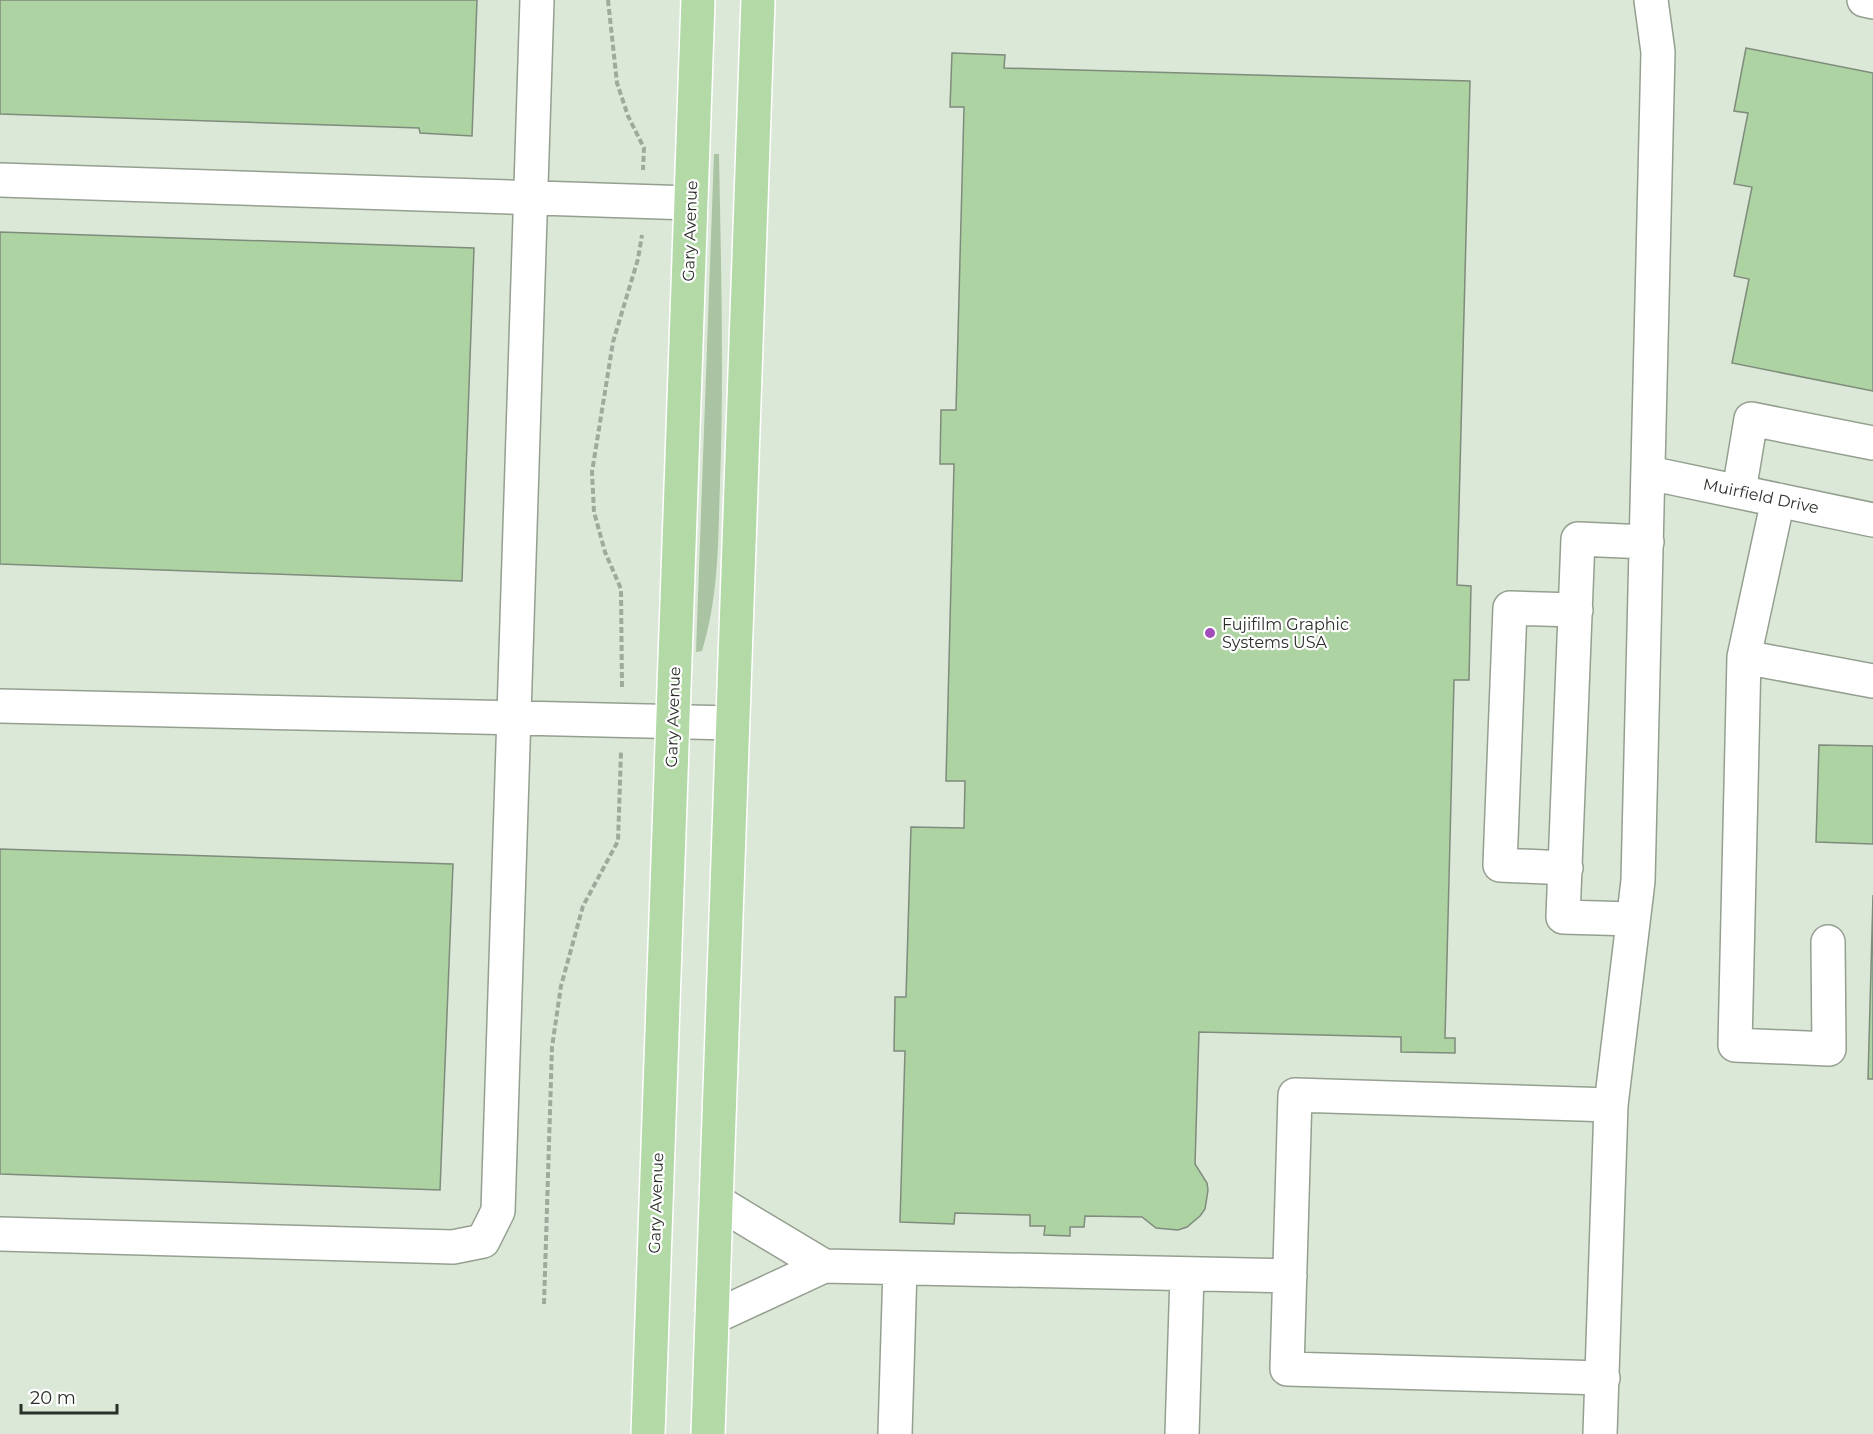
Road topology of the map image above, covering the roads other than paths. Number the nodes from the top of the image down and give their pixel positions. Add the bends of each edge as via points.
1 (537, 0) edge
2 (698, 0) edge
3 (758, 0) edge
4 (1651, 0) edge
5 (1864, 0) edge
6 (1873, 2) edge
7 (0, 180) edge
8 (529, 195) junction
9 (691, 202) junction
10 (1873, 443) edge
11 (1649, 473) junction
12 (1739, 491) junction
13 (1778, 500) junction
14 (1873, 520) edge
15 (1647, 542) junction
16 (1576, 610) junction
17 (1744, 657) junction
18 (1873, 681) edge
19 (0, 706) edge
20 (512, 719) junction
21 (673, 722) junction
22 (732, 723) junction
23 (1566, 868) junction
24 (1633, 919) junction
25 (1828, 942) dead end
26 (1611, 1105) junction
27 (716, 1202) junction
28 (0, 1234) edge
29 (824, 1266) junction
30 (900, 1268) junction
31 (1186, 1275) junction
32 (1290, 1276) junction
33 (712, 1318) junction
34 (1603, 1378) junction
35 (648, 1434) edge
36 (708, 1434) edge
37 (895, 1434) edge
38 (1182, 1434) edge
39 (1600, 1434) edge

1 - 8 street
2 - 9 main road, Gary Avenue
3 - 22 main road
4 - 11 street via 1658,52
5 - 6 street
7 - 8 street
8 - 9 street
8 - 20 street
9 - 21 main road, Gary Avenue
10 - 12 street via 1751,419
11 - 12 street, Muirfield Drive
11 - 15 street
12 - 13 street, Muirfield Drive
13 - 14 street, Muirfield Drive
13 - 17 street
15 - 16 street via 1578,539
15 - 24 street via 1638,881
16 - 23 street
16 - 23 street via 1510,608 1500,865
17 - 18 street
17 - 25 street via 1735,1045 1829,1049
19 - 20 street
20 - 21 street
20 - 28 street via 498,1211 483,1241 453,1247
21 - 22 street
21 - 35 main road, Gary Avenue
22 - 27 main road
23 - 24 street via 1563,917
24 - 26 street
26 - 32 street via 1295,1095
26 - 34 street
27 - 29 street
27 - 33 main road
29 - 30 street
29 - 33 street
30 - 31 street
30 - 37 street
31 - 32 street
31 - 38 street
32 - 34 street via 1287,1369
33 - 36 main road
34 - 39 street

